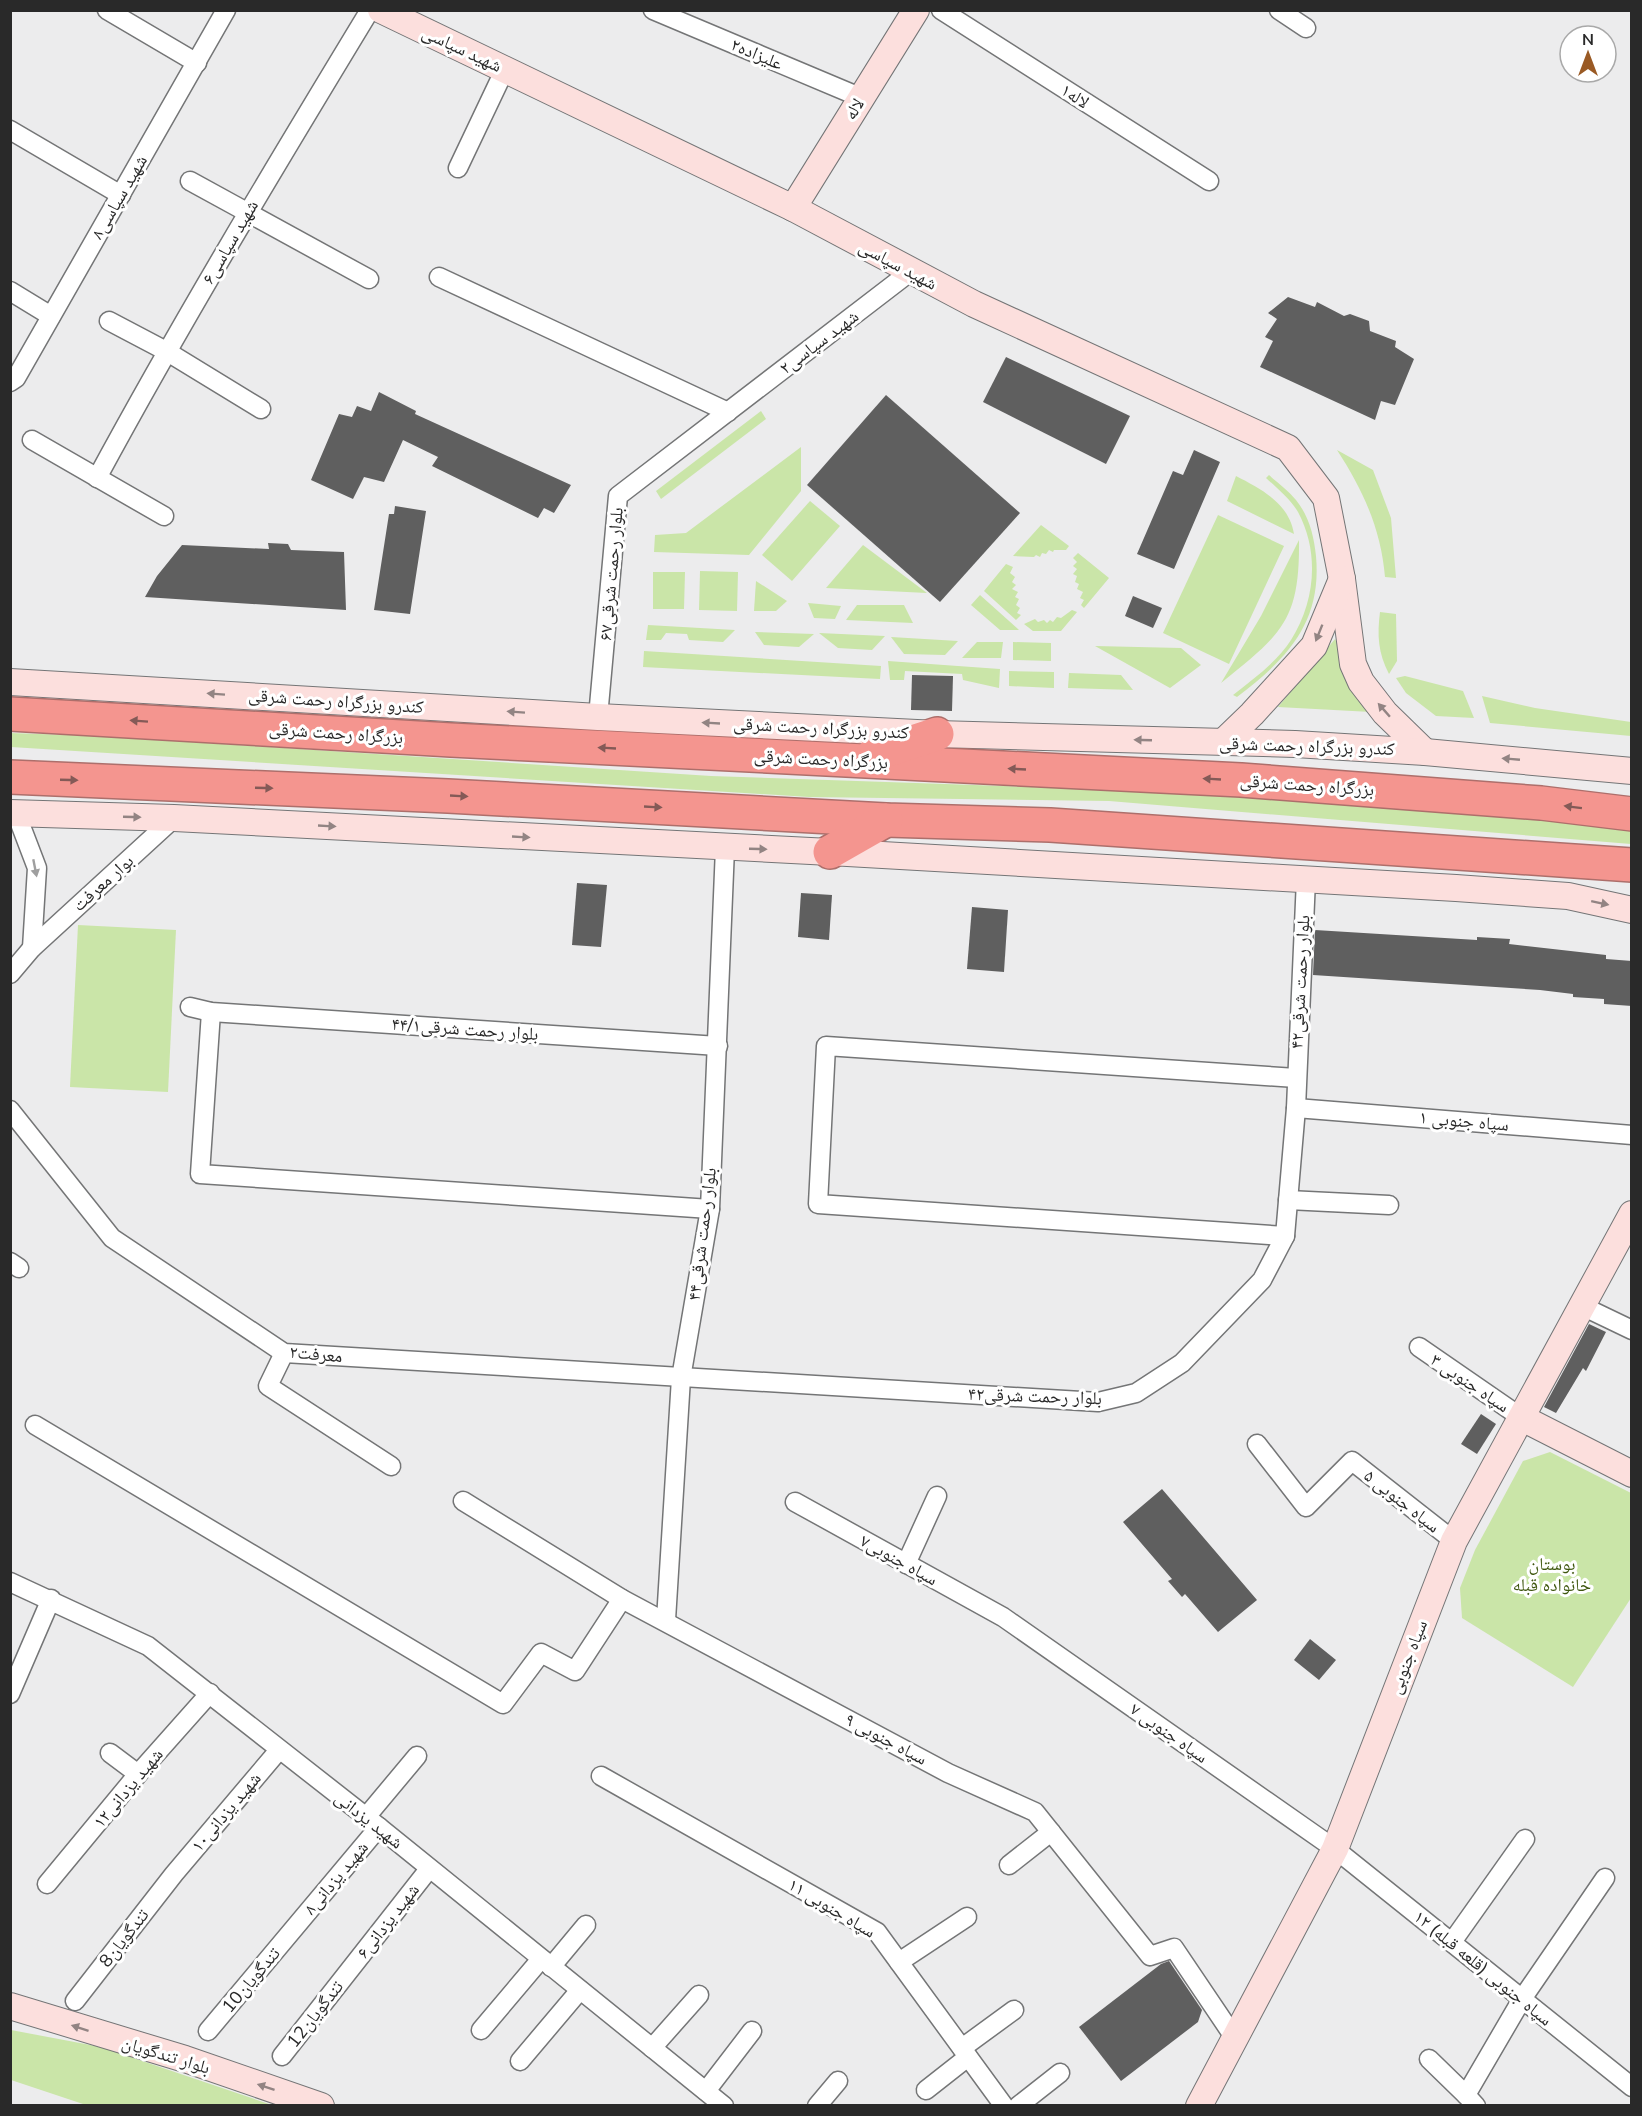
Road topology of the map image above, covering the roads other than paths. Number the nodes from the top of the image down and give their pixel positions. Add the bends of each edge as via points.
1 (107, 10) edge
2 (226, 10) edge
3 (370, 10) edge
4 (381, 10) edge
5 (653, 10) edge
6 (916, 10) edge
7 (941, 10) edge
8 (1279, 10) edge
9 (1306, 28) dead end
10 (196, 63) junction
11 (505, 69) junction
12 (862, 98) junction
13 (10, 130) edge
14 (458, 168) dead end
15 (1209, 181) dead end
16 (190, 182) dead end
17 (121, 195) junction
18 (793, 208) junction
19 (247, 212) junction
20 (910, 272) junction
21 (438, 277) dead end
22 (369, 279) dead end
23 (10, 291) edge
24 (51, 316) junction
25 (109, 321) dead end
26 (166, 351) junction
27 (10, 382) edge
28 (261, 409) dead end
29 (728, 412) junction
30 (32, 440) dead end
31 (98, 478) junction
32 (164, 516) dead end
33 (1342, 579) junction
34 (10, 682) edge
35 (10, 700) edge
36 (10, 714) edge
37 (78, 717) junction
38 (598, 717) junction
39 (937, 734) junction
40 (1223, 742) junction
41 (1425, 752) junction
42 (854, 760) junction
43 (1632, 771) edge
44 (10, 777) edge
45 (13, 813) edge
46 (1632, 814) edge
47 (174, 818) junction
48 (886, 820) junction
49 (725, 848) junction
50 (830, 852) junction
51 (1632, 865) edge
52 (1306, 879) junction
53 (1632, 910) edge
54 (32, 948) junction
55 (10, 974) edge
56 (190, 1007) dead end
57 (211, 1012) junction
58 (718, 1046) junction
59 (1296, 1078) junction
60 (1296, 1108) junction
61 (10, 1110) edge
62 (1632, 1135) edge
63 (1288, 1200) junction
64 (1389, 1205) dead end
65 (710, 1209) junction
66 (1632, 1214) edge
67 (1285, 1236) junction
68 (1582, 1306) junction
69 (1632, 1330) edge
70 (1419, 1347) dead end
71 (284, 1353) junction
72 (681, 1378) junction
73 (1522, 1418) junction
74 (35, 1425) dead end
75 (1257, 1444) dead end
76 (391, 1466) dead end
77 (1632, 1474) edge
78 (937, 1496) dead end
79 (463, 1501) dead end
80 (795, 1503) dead end
81 (1454, 1541) junction
82 (906, 1564) junction
83 (10, 1582) edge
84 (51, 1599) junction
85 (622, 1599) junction
86 (1003, 1617) joint
87 (666, 1620) junction
88 (210, 1693) junction
89 (10, 1694) edge
90 (279, 1750) junction
91 (110, 1753) dead end
92 (417, 1756) dead end
93 (138, 1774) junction
94 (601, 1776) dead end
95 (373, 1822) junction
96 (1051, 1832) junction
97 (1525, 1839) dead end
98 (1335, 1849) junction
99 (1009, 1865) dead end
100 (429, 1869) junction
101 (174, 1874) joint
102 (1605, 1878) dead end
103 (47, 1884) dead end
104 (968, 1917) dead end
105 (586, 1925) dead end
106 (293, 1929) joint
107 (1452, 1942) junction
108 (899, 1962) junction
109 (546, 1963) junction
110 (347, 1973) joint
111 (580, 1990) junction
112 (699, 1995) dead end
113 (1522, 1999) junction
114 (75, 2001) dead end
115 (10, 2006) edge
116 (1014, 2010) dead end
117 (481, 2030) dead end
118 (208, 2031) dead end
119 (752, 2031) dead end
120 (1236, 2040) junction
121 (652, 2048) junction
122 (965, 2052) junction
123 (282, 2056) dead end
124 (1429, 2059) dead end
125 (520, 2061) dead end
126 (1060, 2073) dead end
127 (838, 2081) dead end
128 (1632, 2087) edge
129 (926, 2090) dead end
130 (706, 2091) junction
131 (1471, 2100) edge
132 (1006, 2105) edge
133 (321, 2106) edge
134 (724, 2106) edge
135 (817, 2106) edge
136 (1198, 2106) edge

1 - 10 street
2 - 10 street, شهید سپاسی۸
3 - 19 street, شهید سپاسی۶
4 - 11 street, شهید سپاسی
5 - 12 street, علیزاده۲
6 - 12 street, لاله
7 - 15 street, ۱لاله
8 - 9 street
10 - 17 street, شهید سپاسی۸
11 - 14 street
11 - 18 street, شهید سپاسی
12 - 18 street, لاله
13 - 17 street
16 - 19 street
17 - 24 street, شهید سپاسی۸
18 - 20 street, شهید سپاسی
19 - 22 street
19 - 26 street, شهید سپاسی۶
20 - 29 street, شهید سپاسی۲
20 - 33 street, شهید سپاسی via 1288,448 1326,498
21 - 29 street
23 - 24 street
24 - 27 street, شهید سپاسی۸
25 - 26 street
26 - 28 street
26 - 31 street, شهید سپاسی۶
29 - 38 street, بلوار رحمت شرقی۶۷ via 618,496
30 - 31 street
31 - 32 street
33 -> 40 street via 1314,646
41 -> 33 street, شهید سپاسی via 1385,713 1361,682 1353,664
38 -> 34 street, کندرو بزرگراه رحمت شرقی
35 - 37 highway
36 - 37 highway, بزرگراه رحمت شرقی
42 -> 37 highway, بزرگراه رحمت شرقی
39 -> 38 street, کندرو بزرگراه رحمت شرقی
40 -> 39 street, کندرو بزرگراه رحمت شرقی
39 - 42 highway
40 - 41 street, کندرو بزرگراه رحمت شرقی
43 -> 41 street, کندرو بزرگراه رحمت شرقی
46 -> 42 highway, بزرگراه رحمت شرقی via 1541,803 1253,781
44 -> 48 highway
45 -> 47 street
45 -> 54 street via 37,868
47 -> 49 street
47 - 54 street, بوار معرفت
48 - 50 highway
48 - 51 highway via 1050,825
49 -> 50 street
49 - 58 street, ۴۴بلوار رحمت شرقی
50 - 52 street
52 -> 53 street via 1568,896
52 - 59 street, بلوار رحمت شرقی۴۲
54 - 55 street, بوار معرفت
56 - 57 street, بلوار رحمت شرقی۴۴/۱
57 - 58 street, بلوار رحمت شرقی۴۴/۱
57 - 65 street via 200,1174
58 - 65 street, ۴۴بلوار رحمت شرقی
59 - 60 street, بلوار رحمت شرقی۴۲
59 - 67 street via 826,1047 818,1204
60 - 62 street, ۱ سپاه جنوبی
60 - 63 street, بلوار رحمت شرقی۴۲
61 - 71 street, معرفت۲ via 112,1238
63 - 64 street
63 - 67 street, بلوار رحمت شرقی۴۲
65 - 72 street, ۴۴بلوار رحمت شرقی
66 - 68 street, سپاه جنوبی
67 - 72 street, بلوار رحمت شرقی۴۲ via 1262,1280 1182,1363 1136,1393 1098,1402
68 - 69 street
68 - 73 street, سپاه جنوبی
70 - 73 street, ۳ سپاه جنوبی
71 - 72 street, معرفت۲
71 - 76 street via 268,1386
72 - 87 street, ۴۴بلوار رحمت شرقی
73 - 77 street
73 - 81 street, سپاه جنوبی
74 - 85 street via 503,1704 541,1653 575,1671
75 - 81 street, ۵ سپاه جنوبی via 1306,1508 1352,1461
78 - 82 street
79 - 85 street, ۹ سپاه جنوبی
80 - 82 street, سپاه جنوبی۷
81 - 98 street, سپاه جنوبی
82 - 86 street, سپاه جنوبی۷
83 - 84 street, شهید یزدانی
84 - 88 street, شهید یزدانی via 148,1646
84 - 89 street
85 - 87 street, ۹ سپاه جنوبی
86 - 98 street, ۷ سپاه جنوبی
87 - 96 street, ۹ سپاه جنوبی via 948,1773 1035,1812
88 - 90 street, شهید یزدانی
88 - 93 street, شهید یزدانی۱۲
90 - 95 street, شهید یزدانی
90 - 101 street, شهید یزدانی۱۰
91 - 93 street
92 - 95 street, شهید یزدانی۸
93 - 103 street, شهید یزدانی۱۲
94 - 108 street, ۱۱ سپاه جنوبی via 877,1932
95 - 100 street, شهید یزدانی
95 - 106 street, شهید یزدانی۸
96 - 99 street
96 - 120 street, ۹ سپاه جنوبی via 1150,1956 1174,1948
97 - 107 street
98 - 107 street, ۱۲ سپاه جنوبی (قلعه قبله)
98 - 120 street, سپاه جنوبی
100 - 109 street, شهید یزدانی
100 - 110 street, شهید یزدانی۶
101 - 114 street, 8تندگویان
102 - 113 street
104 - 108 street
105 - 109 street
106 - 118 street, 10تندگویان
107 - 113 street, ۱۲ سپاه جنوبی (قلعه قبله)
108 - 122 street, ۱۱ سپاه جنوبی
109 - 111 street, شهید یزدانی
109 - 117 street
110 - 123 street, 12تندگویان
111 - 121 street, شهید یزدانی
111 - 125 street
112 - 121 street
113 - 128 street, ۱۲ سپاه جنوبی (قلعه قبله)
113 - 131 street
133 -> 115 street, بلوار تندگویان via 185,2059
116 - 122 street
119 - 130 street
120 - 136 street, سپاه جنوبی
121 - 130 street, شهید یزدانی
122 - 129 street
122 - 132 street, ۱۱ سپاه جنوبی
124 - 131 street
126 - 132 street
127 - 135 street
130 - 134 street, شهید یزدانی

